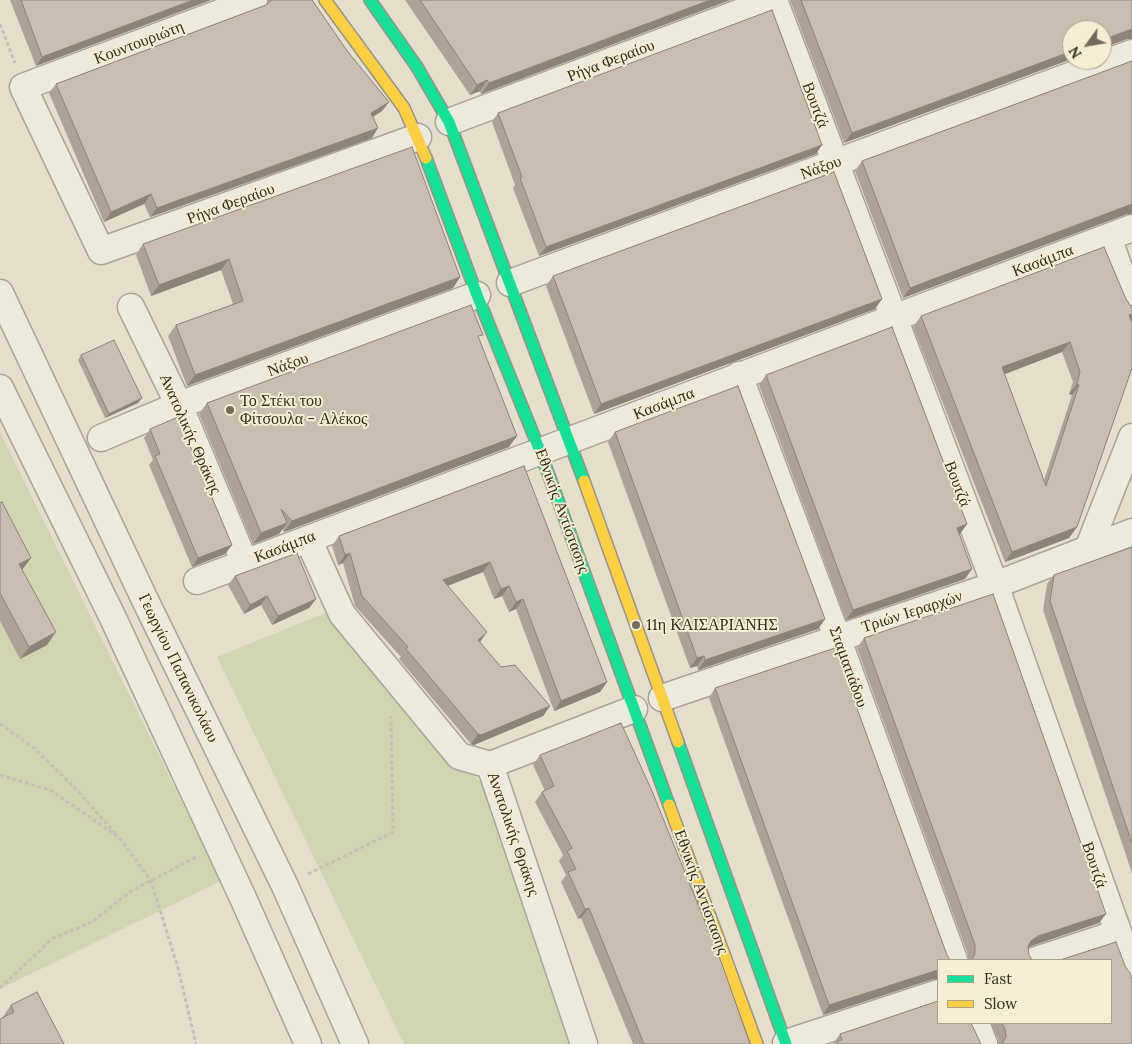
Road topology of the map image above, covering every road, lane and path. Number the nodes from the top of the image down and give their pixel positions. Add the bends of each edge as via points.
1 (254, 0) edge
2 (325, 0) edge
3 (370, 0) edge
4 (773, 0) edge
5 (0, 24) edge
6 (1132, 53) edge
7 (24, 87) junction
8 (449, 122) junction
9 (418, 137) junction
10 (836, 162) junction
11 (1120, 232) edge
12 (510, 283) junction
13 (0, 293) edge
14 (477, 295) junction
15 (1132, 304) edge
16 (131, 307) dead end
17 (894, 317) junction
18 (739, 376) junction
19 (0, 388) edge
20 (179, 405) junction
21 (1132, 437) edge
22 (101, 438) dead end
23 (569, 439) junction
24 (540, 450) junction
25 (1132, 532) edge
26 (308, 539) junction
27 (1088, 549) junction
28 (245, 563) junction
29 (197, 581) dead end
30 (995, 584) junction
31 (837, 637) junction
32 (390, 673) junction
33 (662, 698) junction
34 (634, 709) junction
35 (0, 724) edge
36 (490, 765) junction
37 (0, 775) edge
38 (120, 838) junction
39 (219, 845) junction
40 (151, 881) junction
41 (285, 886) junction
42 (1118, 933) junction
43 (954, 959) edge
44 (1039, 959) edge
45 (1132, 971) edge
46 (0, 988) edge
47 (937, 992) edge
48 (976, 1024) edge
49 (786, 1043) edge
50 (196, 1044) edge
51 (308, 1044) edge
52 (355, 1044) edge
53 (584, 1044) edge
54 (757, 1044) edge
55 (984, 1044) edge

1 - 7 street, Κουντουριώτη
2 - 9 main road, Εθνικής Αντίστασης via 404,108
3 - 8 main road, Εθνικής Αντίστασης via 417,67
4 - 8 street, Ρήγα Φεραίου
4 - 10 street, Βουτζά
5 - 7 path
6 - 10 street, Νάξου
7 - 9 street, Ρήγα Φεραίου via 101,251
8 - 12 main road, Εθνικής Αντίστασης
9 - 14 main road, Εθνικής Αντίστασης
10 - 12 street, Νάξου
10 - 17 street, Βουτζά
11 - 15 street
11 - 17 street, Κασάμπα
12 - 23 main road, Εθνικής Αντίστασης
13 - 41 street, Γεωργίου Παπανικολάου
14 - 20 street, Νάξου
14 - 24 main road, Εθνικής Αντίστασης
16 - 20 street, Ανατολικής Θράκης
17 - 18 street, Κασάμπα
17 - 30 street, Βουτζά
18 - 23 street, Κασάμπα
18 - 31 street, Σταματιάδου
19 - 39 street
20 - 22 street, Νάξου
20 - 28 street, Ανατολικής Θράκης
21 - 27 street
23 - 24 street, Κασάμπα
23 - 33 main road, Εθνικής Αντίστασης
24 - 26 street, Κασάμπα
24 - 34 main road, Εθνικής Αντίστασης
25 - 27 street, Τριών Ιεραρχών
26 - 28 street, Κασάμπα
26 - 32 street, Ανατολικής Θράκης via 342,614
27 - 30 street, Τριών Ιεραρχών
28 - 29 street, Κασάμπα
30 - 31 street, Τριών Ιεραρχών
30 - 42 street, Βουτζά
31 - 33 street, Τριών Ιεραρχών
31 - 43 street, Σταματιάδου
32 - 36 street, Ανατολικής Θράκης via 459,756
32 - 41 path via 393,832
33 - 49 main road, Εθνικής Αντίστασης
34 - 36 street
34 - 54 main road, Εθνικής Αντίστασης
35 - 38 path via 34,748
36 - 53 street, Ανατολικής Θράκης
37 - 38 path via 50,790
38 - 40 path
39 - 40 path
39 - 51 street
40 - 46 path via 131,891 92,922 52,938
40 - 50 path via 178,968
41 - 52 street, Γεωργίου Παπανικολάου
42 - 44 street
42 - 45 street, Βουτζά
47 - 49 street
48 - 55 street

